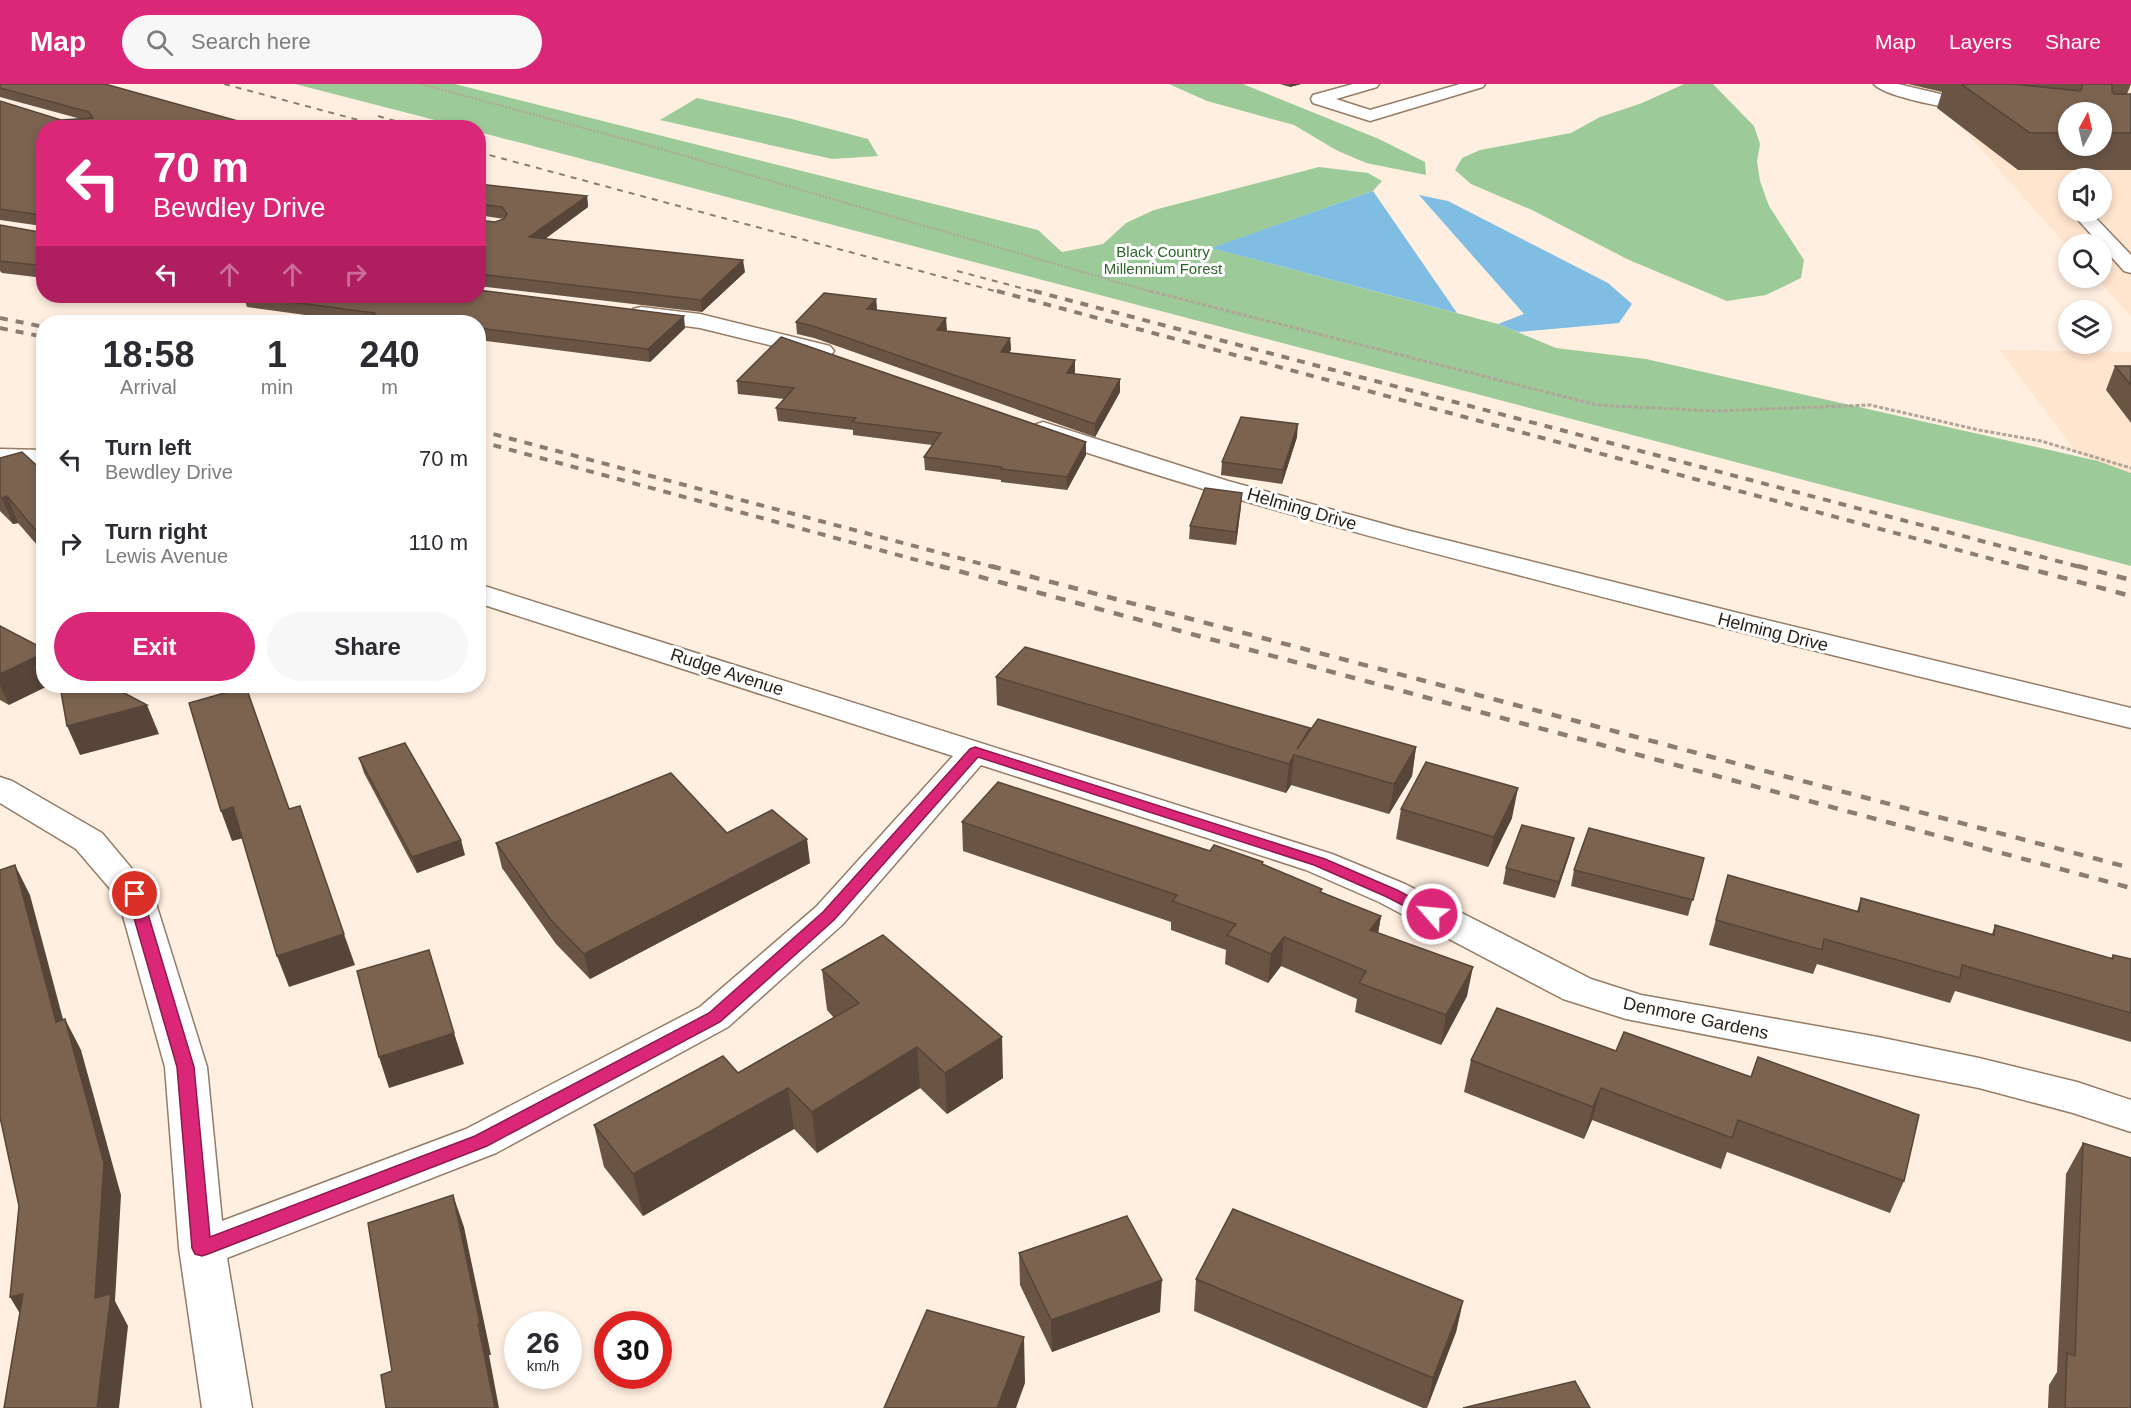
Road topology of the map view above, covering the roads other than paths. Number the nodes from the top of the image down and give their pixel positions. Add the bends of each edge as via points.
1 (1371, 84) edge
2 (1477, 84) edge
3 (1882, 84) edge
4 (2058, 117) edge
5 (2089, 222) edge
6 (2131, 267) edge
7 (618, 311) edge
8 (849, 361) edge
9 (1024, 423) edge
10 (0, 457) edge
11 (36, 458) edge
12 (486, 596) edge
13 (2131, 718) edge
14 (975, 752) junction
15 (0, 788) edge
16 (2131, 1116) edge
17 (202, 1248) junction
18 (227, 1408) edge

1 - 2 street via 1319,99 1370,116
3 - 4 street via 1962,105
5 - 6 street
7 - 8 street via 700,321 806,345
9 - 13 street, Helming Drive via 1101,450 1356,525 1730,622
10 - 11 street
12 - 14 street, Rudge Avenue
14 - 16 street, Denmore Gardens via 1319,862 1392,893 1577,989 1640,1009 1979,1073
14 - 17 street via 829,916 714,1017 481,1141
15 - 17 street via 89,841 135,894 186,1067
17 - 18 street

